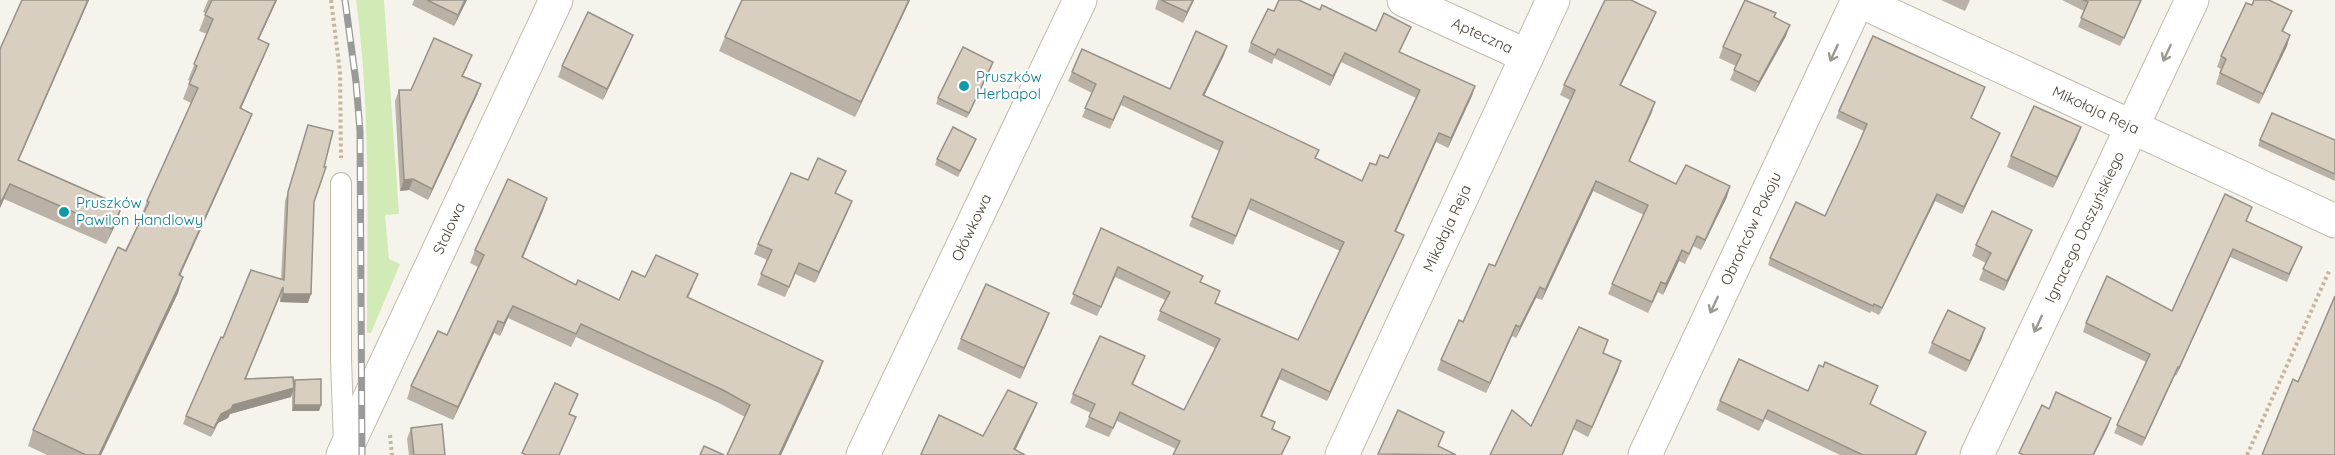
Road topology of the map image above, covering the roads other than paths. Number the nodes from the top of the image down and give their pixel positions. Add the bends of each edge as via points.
1 (556, 0) edge
2 (1080, 0) edge
3 (1404, 0) edge
4 (1553, 0) edge
5 (1858, 0) edge
6 (2192, 0) edge
7 (1527, 56) junction
8 (2132, 128) junction
9 (341, 183) road end
10 (2335, 221) edge
11 (344, 453) edge
12 (863, 455) edge
13 (1342, 455) edge
14 (1645, 455) edge
15 (1977, 455) edge

1 - 11 street, Stalowa
2 - 12 street, Ołówkowa
3 - 7 street, Apteczna
4 - 7 street, Mikołaja Reja
5 - 8 street, Mikołaja Reja
5 -> 14 street, Obrońców Pokoju
6 -> 8 street, Ignacego Daszyńskiego
7 - 13 street, Mikołaja Reja
8 - 10 street, Mikołaja Reja
8 -> 15 street, Ignacego Daszyńskiego
9 - 11 lane

